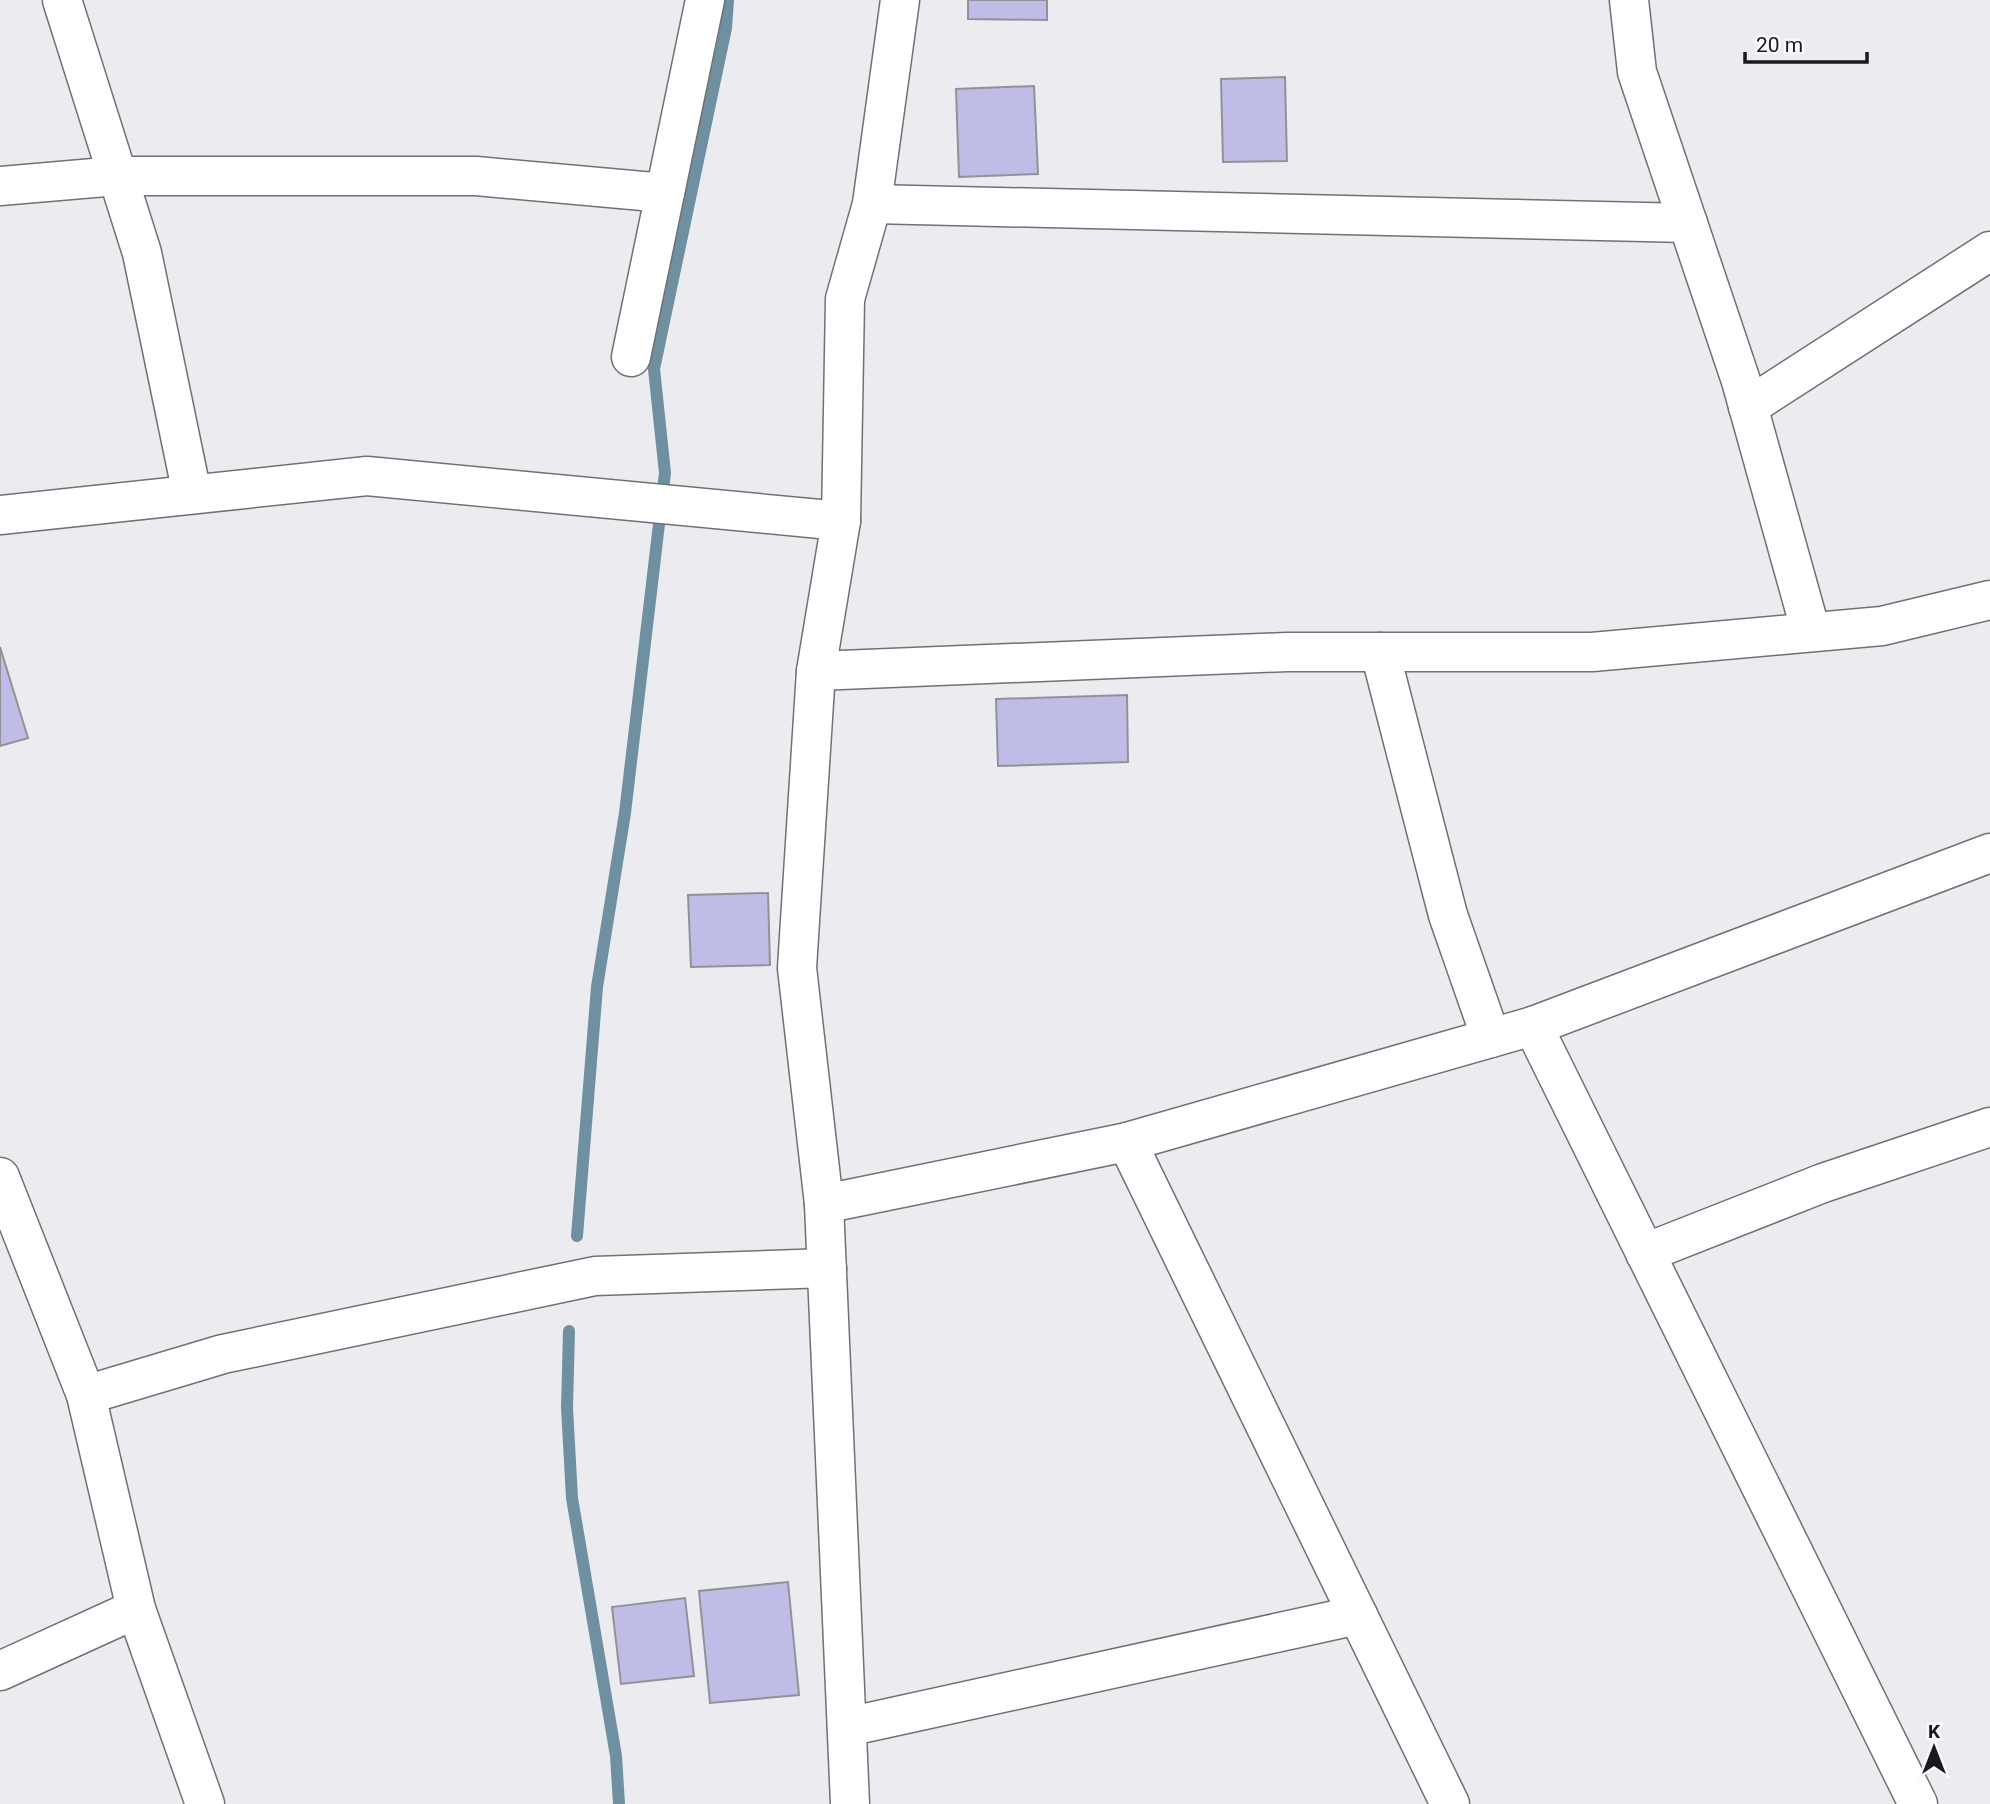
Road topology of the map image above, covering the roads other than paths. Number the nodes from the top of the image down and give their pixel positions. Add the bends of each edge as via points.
1 (62, 0) edge
2 (705, 0) edge
3 (900, 0) edge
4 (1629, 0) edge
5 (117, 176) junction
6 (0, 186) edge
7 (665, 193) junction
8 (872, 204) junction
9 (1688, 223) junction
10 (1990, 251) edge
11 (631, 357) dead end
12 (1748, 407) junction
13 (192, 494) junction
14 (0, 515) edge
15 (841, 521) junction
16 (1990, 600) edge
17 (1811, 632) junction
18 (1380, 652) junction
19 (816, 671) junction
20 (1990, 853) edge
21 (1533, 1026) junction
22 (1490, 1038) junction
23 (1990, 1127) edge
24 (1127, 1142) junction
25 (0, 1177) edge
26 (824, 1204) junction
27 (1646, 1253) junction
28 (827, 1268) junction
29 (86, 1395) junction
30 (136, 1609) junction
31 (1358, 1615) junction
32 (0, 1671) edge
33 (846, 1727) junction
34 (205, 1804) edge
35 (850, 1804) edge
36 (1450, 1804) edge
37 (1918, 1804) edge

1 - 5 street
2 - 7 street
3 - 8 street
4 - 9 street via 1637,72
5 - 6 street
5 - 7 street via 476,176
5 - 13 street via 142,253
7 - 11 street
8 - 9 street
8 - 15 street via 845,299
9 - 12 street
10 - 12 street
12 - 17 street
13 - 14 street
13 - 15 street via 367,477
15 - 19 street
16 - 17 street via 1882,625
17 - 18 street via 1592,652
18 - 19 street
18 - 22 street via 1448,915
19 - 26 street via 797,968
20 - 21 street
21 - 22 street
21 - 27 street
22 - 24 street
23 - 27 street via 1823,1184
24 - 26 street
24 - 31 street
25 - 29 street
26 - 28 street
27 - 37 street
28 - 29 street via 595,1276 223,1354
28 - 33 street
29 - 30 street
30 - 32 street
30 - 34 street
31 - 33 street
31 - 36 street
33 - 35 street

